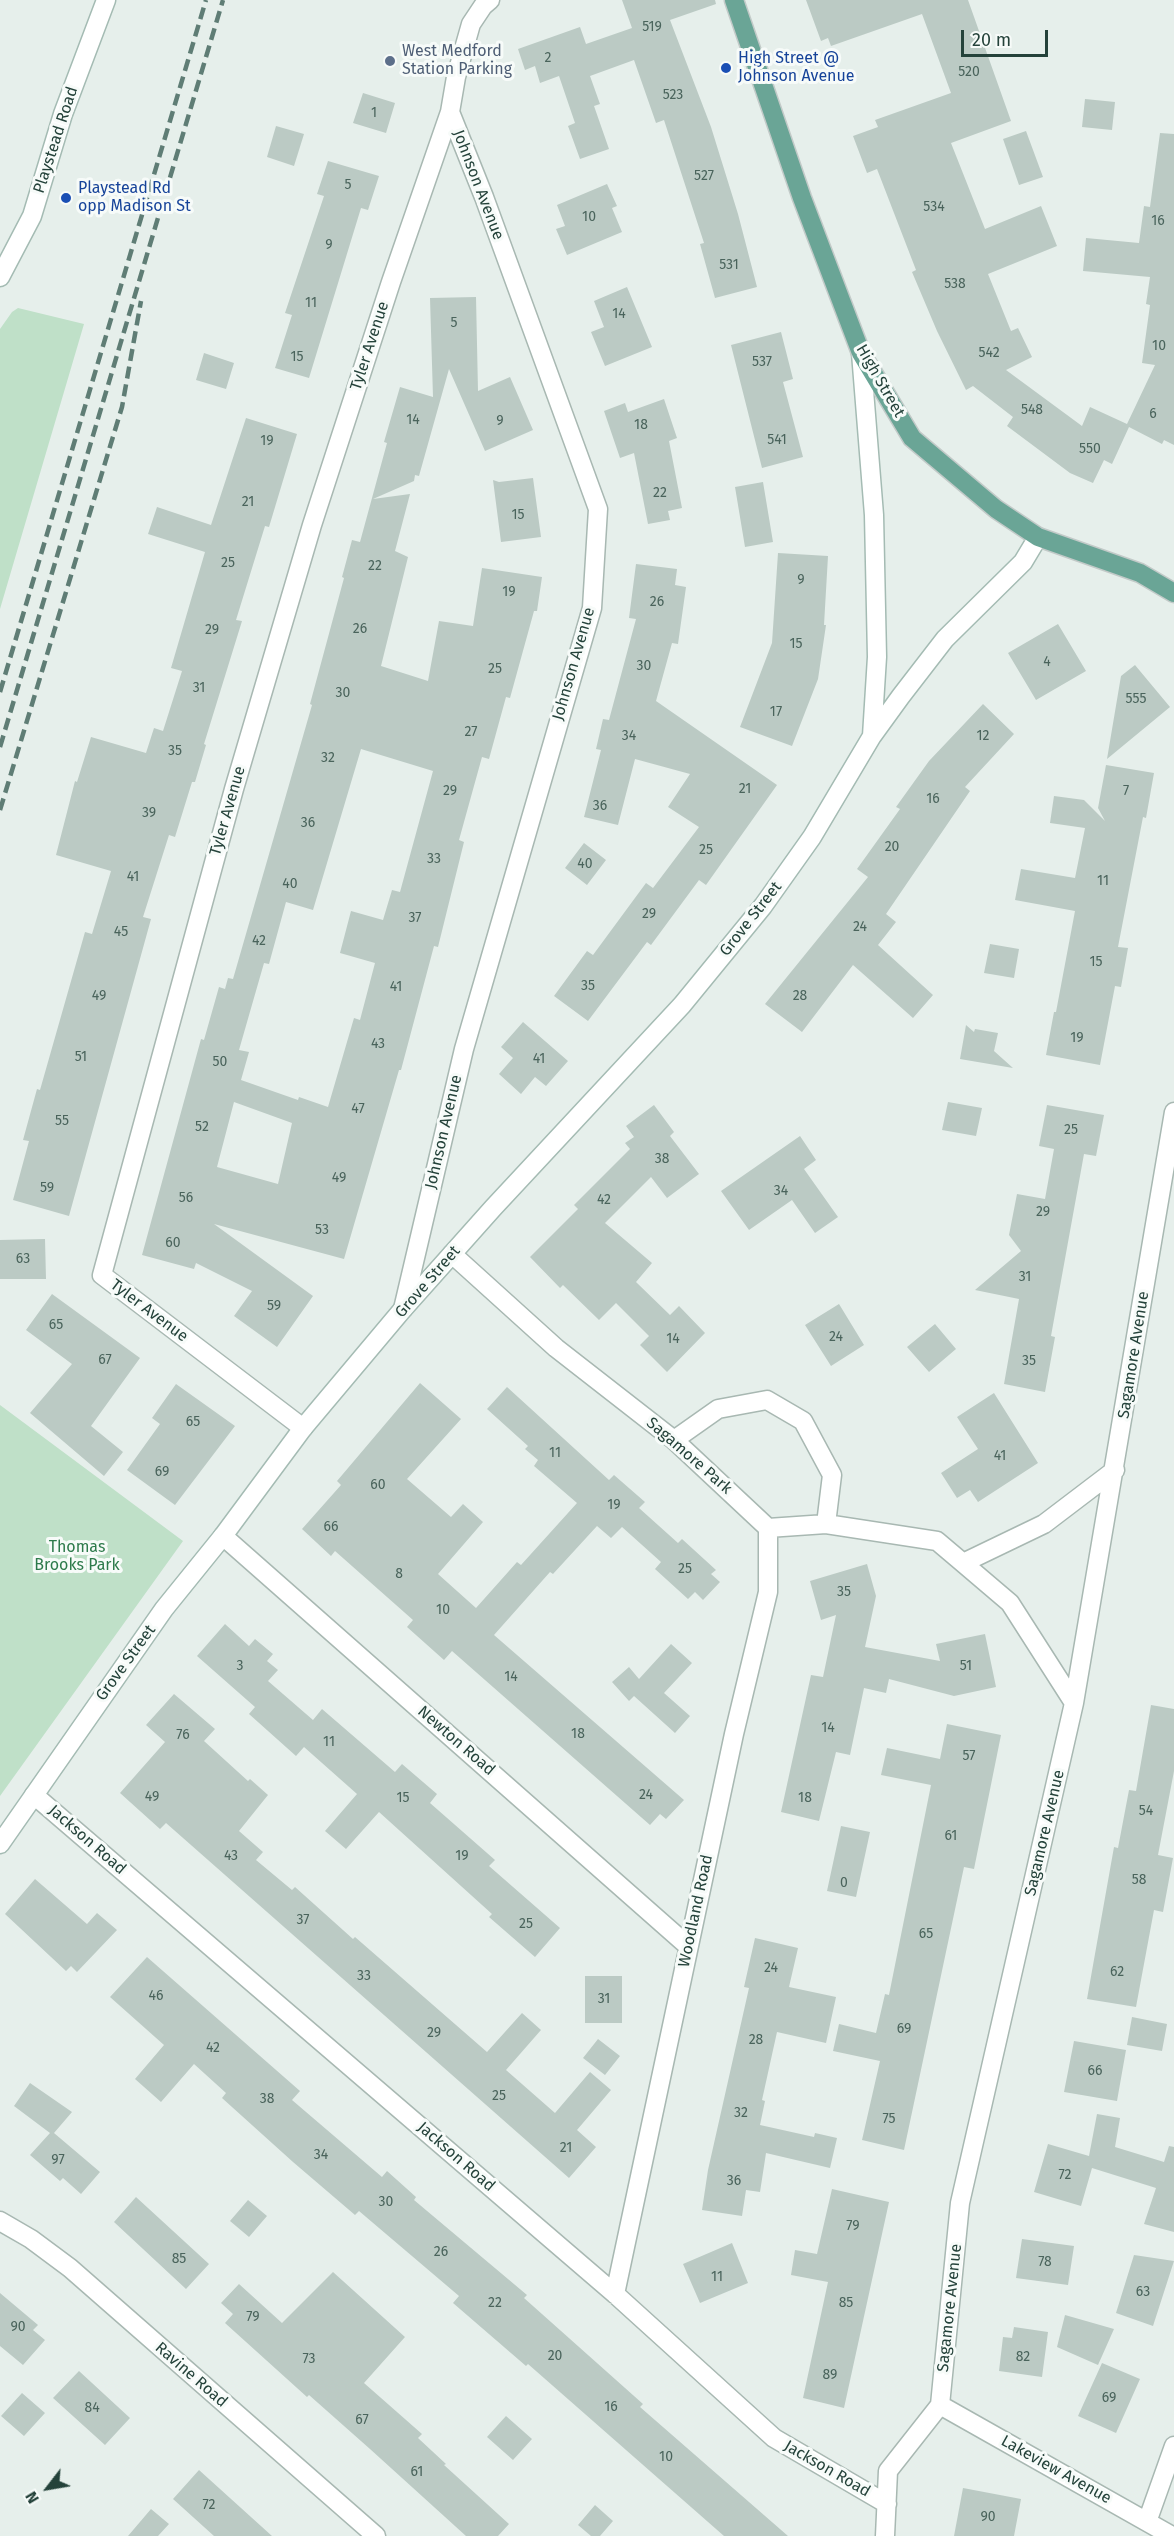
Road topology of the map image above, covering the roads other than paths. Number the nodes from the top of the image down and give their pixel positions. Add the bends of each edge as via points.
1 (106, 0) edge
2 (490, 0) edge
3 (734, 0) edge
4 (450, 112) junction
5 (5, 254) edge
6 (0, 277) edge
7 (861, 353) junction
8 (1038, 537) junction
9 (1174, 593) edge
10 (872, 736) junction
11 (1174, 1112) edge
12 (452, 1254) junction
13 (404, 1309) junction
14 (303, 1428) junction
15 (674, 1440) junction
16 (1115, 1470) junction
17 (826, 1524) junction
18 (768, 1528) junction
19 (224, 1536) junction
20 (963, 1563) junction
21 (1074, 1703) junction
22 (34, 1795) junction
23 (0, 1844) edge
24 (688, 1946) junction
25 (0, 2221) edge
26 (615, 2294) junction
27 (940, 2405) junction
28 (1174, 2445) edge
29 (887, 2504) junction
30 (1147, 2522) junction
31 (376, 2536) edge
32 (885, 2536) edge
33 (1173, 2536) edge

1 - 5 street, Playstead Road via 63,114 32,216
2 - 4 street, Johnson Avenue via 471,24
3 - 7 main road, High Street via 802,198
4 - 13 street, Johnson Avenue via 598,509 592,608 464,1049
4 - 14 street, Tyler Avenue via 312,525 228,812 102,1275
5 - 6 street, Playstead Road
7 - 8 main road, High Street via 912,438 996,509
7 - 10 street, Grove Street via 874,515 877,657
8 - 9 main road, High Street via 1140,573
8 - 10 street, Grove Street via 1023,562 945,639
10 - 12 street, Grove Street via 812,837 748,924 682,1005
11 - 16 street, Sagamore Avenue
12 - 13 street, Grove Street
12 - 15 street, Sagamore Park via 556,1348
13 - 14 street, Grove Street
14 - 19 street, Grove Street
15 - 17 street via 718,1409 767,1400 803,1421 832,1475
15 - 18 street, Sagamore Park
16 - 20 street via 1044,1524
16 - 21 street, Sagamore Avenue
17 - 18 street
17 - 20 street via 937,1541
18 - 24 street, Woodland Road via 768,1592
19 - 22 street, Grove Street via 164,1609
19 - 24 street, Newton Road
20 - 21 street via 1010,1603
21 - 27 street, Sagamore Avenue via 960,2203
22 - 23 street, Grove Street
22 - 26 street, Jackson Road
24 - 26 street, Woodland Road
25 - 31 street, Ravine Road via 70,2268
26 - 29 street, Jackson Road via 774,2438
27 - 29 street via 888,2470
27 - 30 street, Lakeview Avenue
28 - 30 street
29 - 32 street
30 - 33 street, Lakeview Avenue

